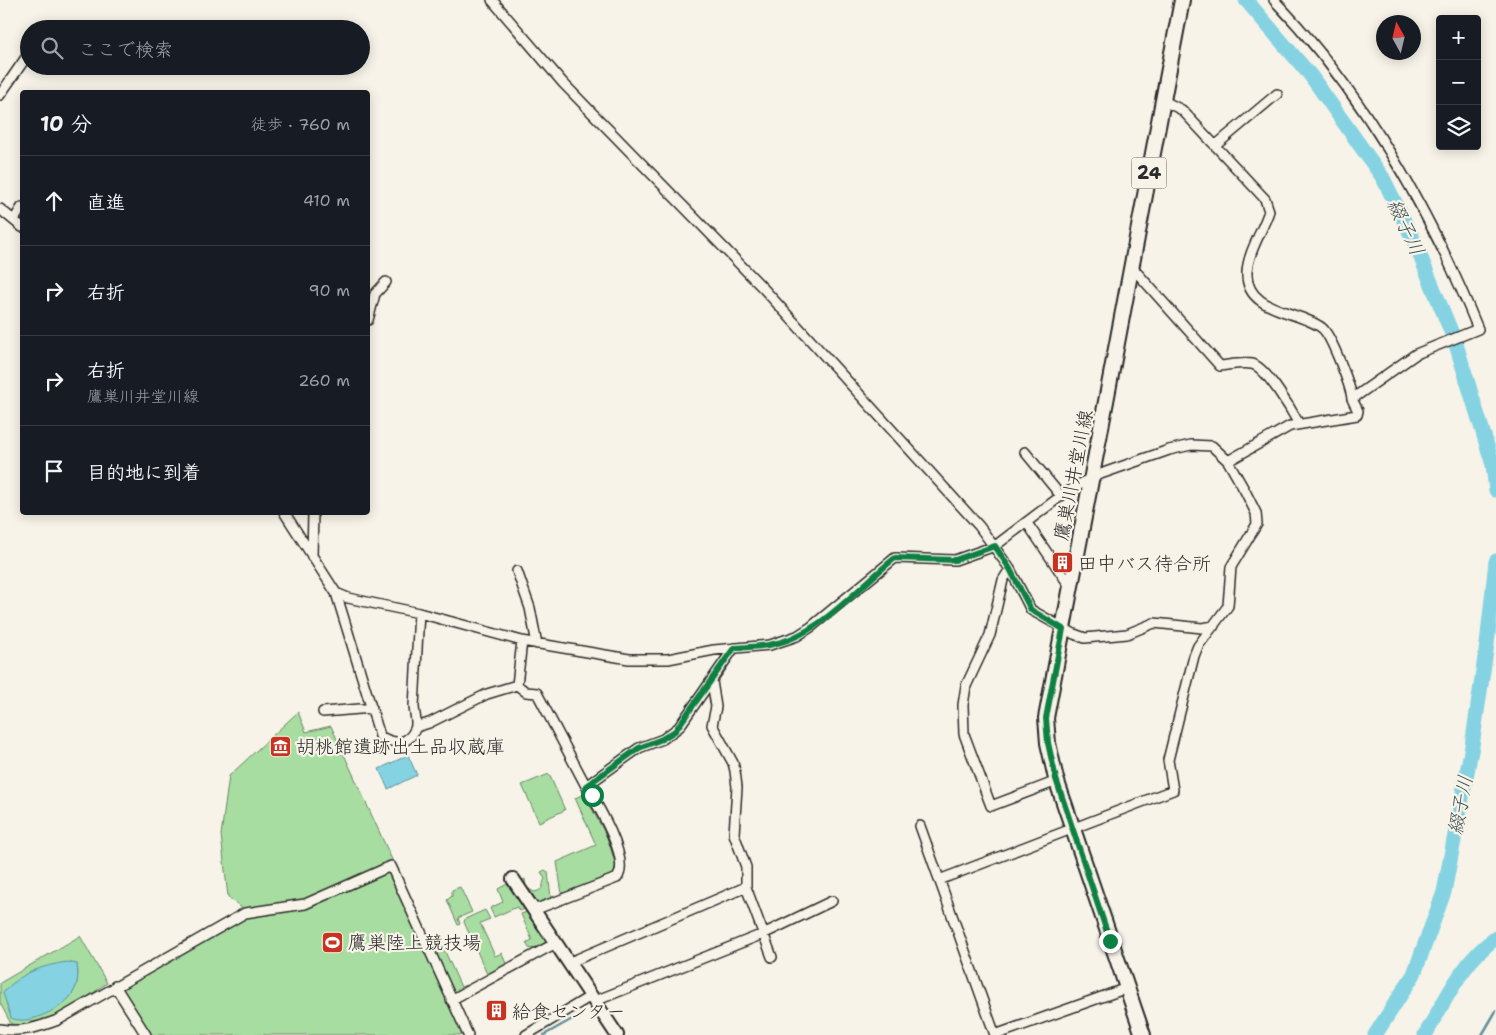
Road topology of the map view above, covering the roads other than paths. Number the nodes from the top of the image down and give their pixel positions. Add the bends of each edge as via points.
1 (492, 0) edge
2 (1182, 0) edge
3 (1274, 0) edge
4 (20, 66) edge
5 (1276, 94) dead end
6 (0, 95) edge
7 (1162, 100) junction
8 (1215, 146) junction
9 (0, 209) edge
10 (20, 210) edge
11 (14, 220) junction
12 (20, 225) edge
13 (1131, 266) junction
14 (386, 282) dead end
15 (370, 313) edge
16 (1352, 399) junction
17 (1299, 424) junction
18 (1025, 452) dead end
19 (1228, 461) junction
20 (1092, 477) junction
21 (1061, 496) junction
22 (286, 515) edge
23 (314, 515) edge
24 (1027, 523) junction
25 (995, 546) junction
26 (312, 557) junction
27 (1010, 569) junction
28 (517, 571) dead end
29 (1071, 588) junction
30 (336, 593) junction
31 (419, 613) junction
32 (1214, 626) junction
33 (1063, 629) junction
34 (522, 641) junction
35 (537, 644) junction
36 (734, 648) junction
37 (712, 681) junction
38 (517, 685) junction
39 (372, 708) junction
40 (324, 712) dead end
41 (416, 727) junction
42 (1057, 782) junction
43 (586, 786) junction
44 (920, 826) dead end
45 (1074, 829) junction
46 (513, 879) dead end
47 (939, 880) junction
48 (746, 887) junction
49 (832, 901) dead end
50 (534, 910) junction
51 (763, 934) junction
52 (556, 943) junction
53 (772, 957) dead end
54 (568, 963) junction
55 (115, 986) junction
56 (1127, 988) junction
57 (594, 998) junction
58 (451, 1000) junction
59 (0, 1029) edge
60 (146, 1035) edge
61 (468, 1035) edge
62 (526, 1035) edge
63 (617, 1035) edge
64 (995, 1035) edge
65 (1143, 1035) edge

1 - 25 street via 563,83 828,358
2 - 7 main road, 鷹巣川井堂川線 / 24
3 - 16 street via 1340,79 1412,186 1478,329 1416,354
4 - 6 street
5 - 8 street
7 - 8 street via 1182,110
7 - 13 main road, 鷹巣川井堂川線 / 24
8 - 16 street via 1269,206 1248,263 1248,282 1254,293 1270,307 1313,323 1325,331 1348,380
9 - 11 street
10 - 11 street
11 - 12 street
13 - 17 street via 1220,366 1257,366 1277,388
13 - 20 main road, 鷹巣川井堂川線 / 24
14 - 15 street via 375,294
16 - 17 street via 1357,415
17 - 19 street via 1282,430
18 - 21 street
19 - 20 street via 1212,446 1191,445
19 - 32 street via 1256,513 1257,524 1231,567 1228,606
20 - 21 street
20 - 29 main road, 鷹巣川井堂川線 / 24
21 - 24 street
22 - 26 street
23 - 26 street
24 - 25 street
24 - 29 street
25 - 27 street
25 - 36 street via 955,560 895,558 841,605 797,636 770,645
26 - 30 street
27 - 33 street via 1031,610
27 - 42 street via 1003,580 990,635 966,686 964,734 991,806
28 - 35 street via 530,608
29 - 33 main road, 鷹巣川井堂川線 / 24
30 - 31 street
30 - 39 street
31 - 34 street
31 - 41 street
32 - 33 street via 1202,628 1154,623 1127,634 1096,638 1085,638
32 - 45 street via 1198,646 1168,760 1173,790
33 - 42 main road, 鷹巣川井堂川線 / 24 via 1046,718 1049,751
34 - 35 street
34 - 38 street
35 - 36 street via 614,658 648,659 668,659
36 - 37 street
37 - 43 street via 675,731 639,748
37 - 48 street via 716,707 712,724 735,772 734,834 746,866
38 - 41 street via 487,694
38 - 43 street via 526,692 537,693
39 - 40 street
39 - 41 street via 380,736 391,742 403,742
42 - 45 main road, 鷹巣川井堂川線 / 24
43 - 50 street via 612,835 621,862 621,873 617,878
44 - 47 street
45 - 47 street
45 - 56 main road, 鷹巣川井堂川線 / 24
46 - 50 street
47 - 64 street
48 - 51 street
48 - 54 street
49 - 51 street
50 - 52 street
51 - 53 street
51 - 57 street
52 - 54 street
52 - 58 street
54 - 57 street
55 - 58 street via 244,913 304,904 391,866
55 - 59 street via 58,1020 37,1028
55 - 60 street
56 - 64 street
56 - 65 main road, 鷹巣川井堂川線 / 24
57 - 62 street
57 - 63 street
58 - 61 street

